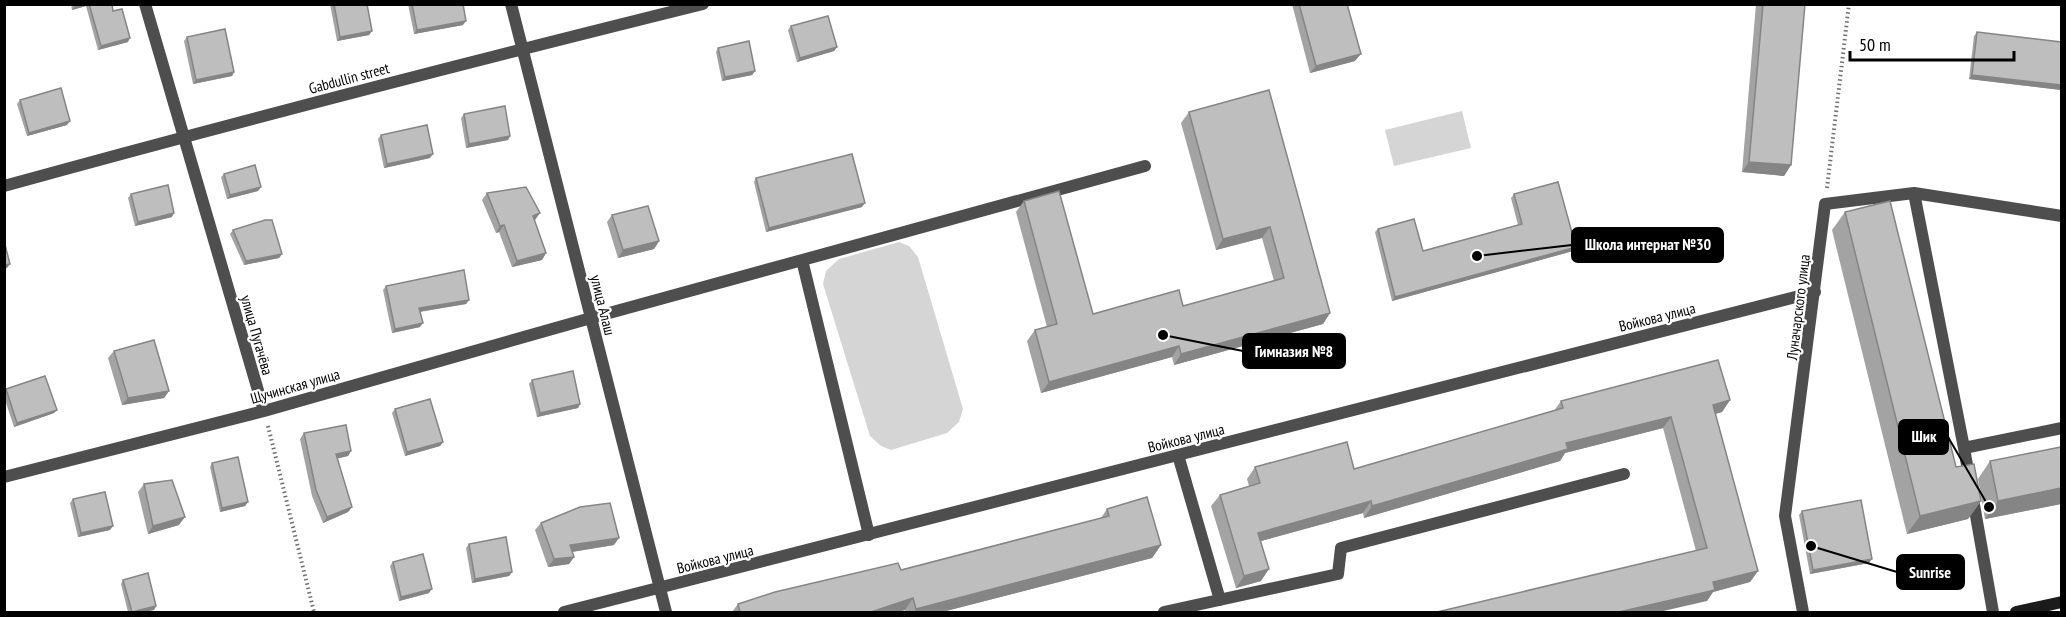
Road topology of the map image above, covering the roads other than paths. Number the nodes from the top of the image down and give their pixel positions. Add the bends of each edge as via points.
1 (145, 4) edge
2 (511, 4) edge
3 (703, 4) edge
4 (522, 49) junction
5 (184, 136) junction
6 (1145, 166) dead end
7 (4, 186) edge
8 (1914, 193) junction
9 (2061, 216) edge
10 (802, 260) junction
11 (1815, 292) junction
12 (591, 318) junction
13 (264, 411) junction
14 (2061, 428) edge
15 (1964, 448) junction
16 (1179, 456) junction
17 (1624, 474) dead end
18 (4, 477) edge
19 (869, 535) junction
20 (660, 588) junction
21 (1220, 600) junction
22 (2061, 602) edge
23 (564, 612) edge
24 (666, 612) edge
25 (1164, 612) edge
26 (1803, 612) edge
27 (1993, 612) edge
28 (2016, 612) edge

1 - 5 street, улица Пугачёва
2 - 4 street, улица Алаш
3 - 4 street, Gabdullin street
4 - 5 street, Gabdullin street
4 - 12 street, улица Алаш
5 - 7 street, Gabdullin street
5 - 13 street, улица Пугачёва
6 - 10 street, Щучинская улица
8 - 9 street
8 - 11 street, Луначарского улица via 1826,204
8 - 15 street
10 - 12 street, Щучинская улица
10 - 19 street
11 - 16 street, Войкова улица
11 - 26 street, Луначарского улица via 1785,516
12 - 13 street, Щучинская улица
12 - 20 street, улица Алаш
13 - 18 street, Щучинская улица
14 - 15 street
15 - 27 street
16 - 19 street, Войкова улица
16 - 21 street
17 - 21 street via 1341,548 1338,574
19 - 20 street, Войкова улица
20 - 23 street, Войкова улица
20 - 24 street, улица Алаш
21 - 25 street
22 - 28 main road

